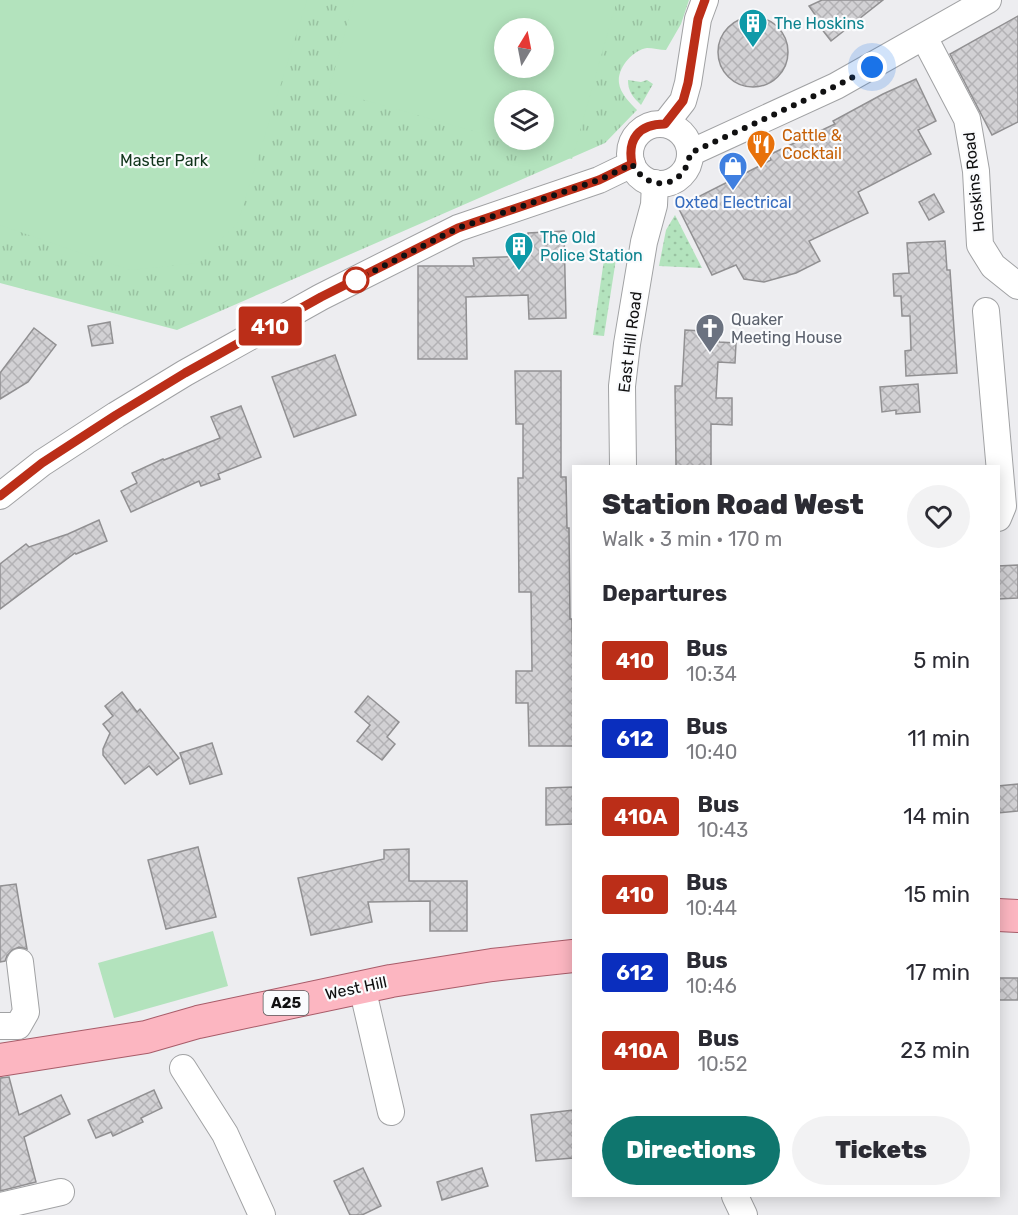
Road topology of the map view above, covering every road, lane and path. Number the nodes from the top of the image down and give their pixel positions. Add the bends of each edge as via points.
1 (705, 0) edge
2 (988, 0) edge
3 (924, 37) junction
4 (665, 124) junction
5 (690, 153) junction
6 (632, 164) junction
7 (655, 183) junction
8 (1018, 286) edge
9 (986, 311) dead end
10 (623, 465) edge
11 (999, 465) edge
12 (1000, 472) edge
13 (0, 496) edge
14 (1000, 513) edge
15 (1000, 915) edge
16 (1018, 916) edge
17 (572, 956) edge
18 (20, 962) dead end
19 (362, 987) junction
20 (0, 1026) edge
21 (0, 1060) edge
22 (183, 1068) dead end
23 (391, 1112) dead end
24 (61, 1192) dead end
25 (735, 1197) edge
26 (0, 1206) edge
27 (262, 1215) edge
28 (744, 1215) edge

1 - 4 street via 683,101
2 - 3 street
3 - 5 street via 836,86
3 - 8 street, Hoskins Road via 967,120 976,171 980,245 993,266
4 - 5 street via 686,137
4 - 6 street via 654,124 637,135 630,154
5 - 7 street via 680,177 664,184
6 - 7 street via 645,180
6 - 13 street via 599,180 458,228 321,297 116,415 42,463
7 - 10 street, East Hill Road via 622,386
9 - 11 street
12 - 14 street
15 - 16 main road
17 - 19 main road, West Hill / A25 via 492,964
18 - 20 street via 26,1012 18,1026
19 - 21 main road, West Hill / A25 via 146,1036
19 - 23 street
22 - 27 street via 225,1134
24 - 26 street
25 - 28 street

